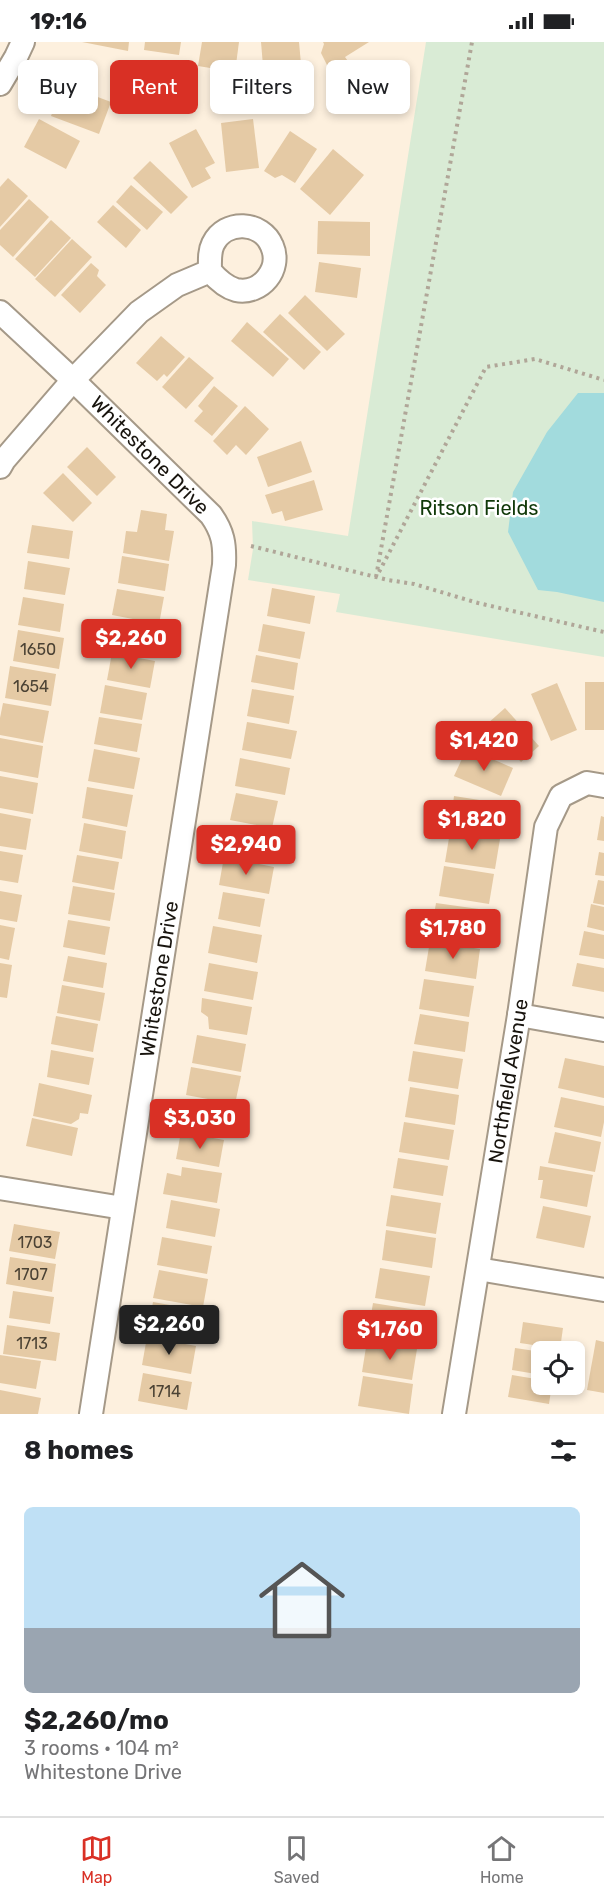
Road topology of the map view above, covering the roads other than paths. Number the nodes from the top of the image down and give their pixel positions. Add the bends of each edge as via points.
1 (23, 42) edge
2 (0, 84) edge
3 (210, 271) dead end
4 (0, 312) edge
5 (73, 380) junction
6 (0, 467) edge
7 (604, 786) edge
8 (519, 1015) junction
9 (604, 1029) edge
10 (0, 1188) edge
11 (123, 1208) junction
12 (478, 1269) junction
13 (604, 1290) edge
14 (91, 1414) edge
15 (454, 1414) edge

1 - 2 street
3 - 5 street via 177,285 139,312
4 - 5 street, Whitestone Drive
5 - 6 street
5 - 11 street, Whitestone Drive via 211,515 220,528 225,549
7 - 8 street, Northfield Avenue via 587,783 561,796 546,827
8 - 9 street
8 - 12 street, Northfield Avenue
10 - 11 street
11 - 14 street, Whitestone Drive
12 - 13 street
12 - 15 street, Northfield Avenue

